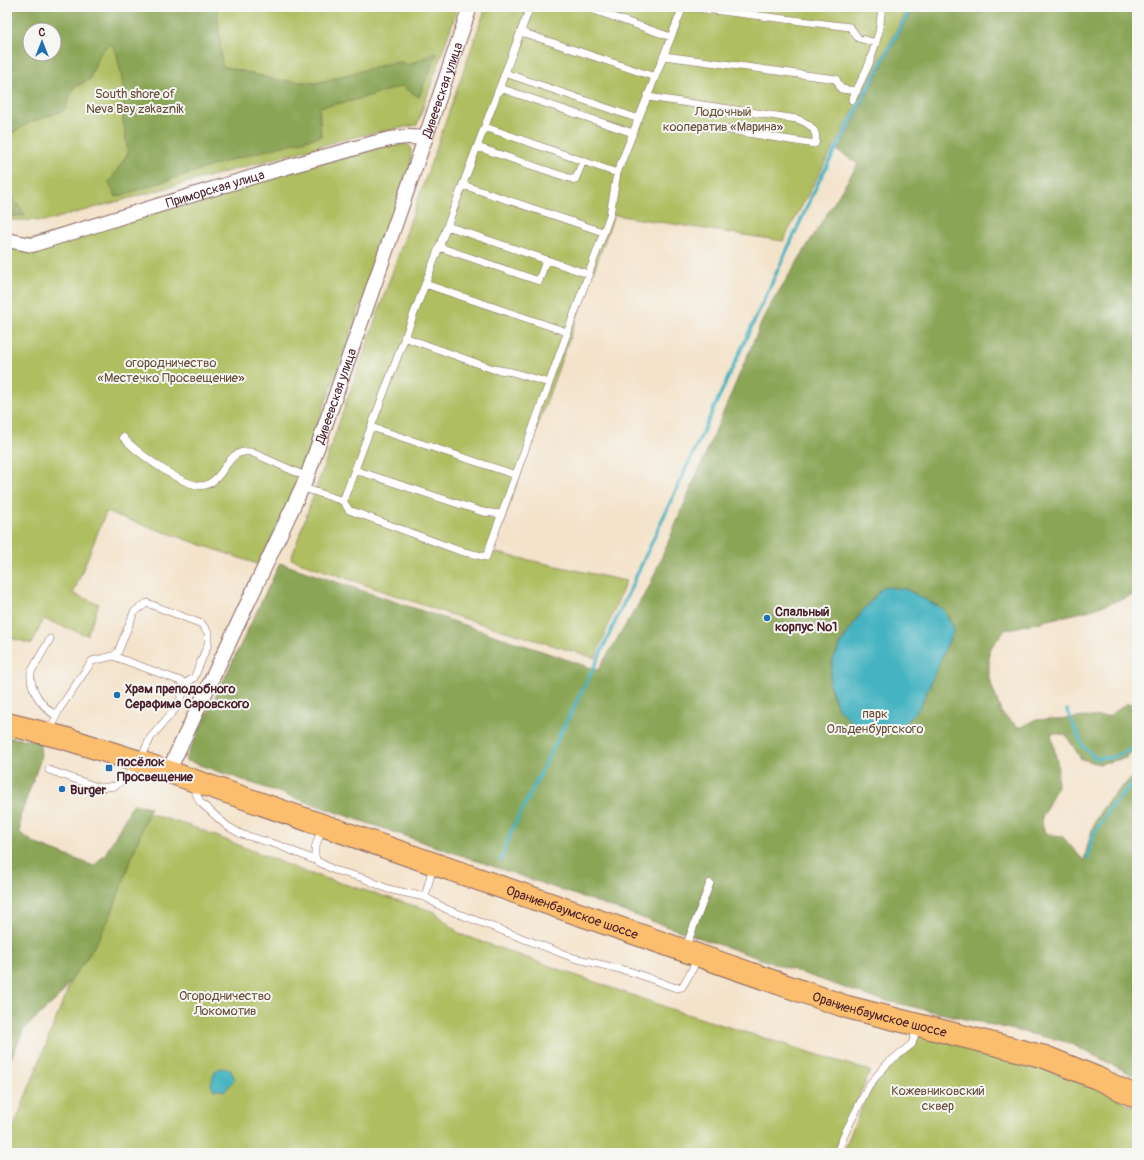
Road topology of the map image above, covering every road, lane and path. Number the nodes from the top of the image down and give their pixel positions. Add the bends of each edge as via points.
1 (470, 7) edge
2 (530, 7) edge
3 (585, 7) edge
4 (683, 7) edge
5 (689, 7) edge
6 (882, 7) edge
7 (521, 32) junction
8 (671, 37) junction
9 (876, 43) junction
10 (664, 56) junction
11 (506, 73) junction
12 (656, 78) junction
13 (500, 88) junction
14 (857, 91) junction
15 (648, 97) junction
16 (852, 100) dead end
17 (639, 119) junction
18 (704, 126) dead end
19 (485, 127) junction
20 (633, 133) junction
21 (425, 139) junction
22 (477, 147) junction
23 (583, 161) junction
24 (617, 173) junction
25 (463, 185) junction
26 (447, 226) junction
27 (603, 232) junction
28 (7, 240) edge
29 (439, 247) junction
30 (546, 260) junction
31 (588, 274) junction
32 (425, 284) junction
33 (567, 332) junction
34 (404, 338) junction
35 (549, 383) junction
36 (371, 427) junction
37 (123, 437) dead end
38 (355, 470) junction
39 (516, 475) junction
40 (304, 482) junction
41 (343, 501) junction
42 (502, 514) junction
43 (50, 639) dead end
44 (113, 656) junction
45 (186, 683) junction
46 (7, 724) edge
47 (53, 725) junction
48 (139, 762) junction
49 (49, 770) dead end
50 (168, 772) junction
51 (190, 780) junction
52 (323, 826) junction
53 (317, 861) junction
54 (433, 864) junction
55 (710, 883) dead end
56 (425, 897) junction
57 (691, 954) junction
58 (918, 1026) junction
59 (1137, 1097) edge
60 (837, 1153) edge

1 - 21 street, Дивеевская улица
2 - 7 lane
3 - 8 lane
4 - 8 lane
5 - 9 lane via 850,27 858,38
6 - 9 lane via 880,32
7 - 11 lane
7 - 12 lane
8 - 10 lane
9 - 14 lane
10 - 12 lane
10 - 14 lane via 836,79 841,89
11 - 13 lane
11 - 17 lane
12 - 15 lane
13 - 19 lane
13 - 20 lane
14 - 16 lane
15 - 17 lane
15 - 18 lane via 798,119 811,126 816,133 816,142 815,144
17 - 20 lane
19 - 22 lane
19 - 23 lane
20 - 24 lane
21 - 28 street, Приморская улица via 417,137 383,142 260,174 32,245
21 - 40 street, Дивеевская улица
22 - 23 lane via 575,180
22 - 25 lane
23 - 24 lane
24 - 27 lane via 610,215
25 - 26 lane
25 - 27 lane
26 - 29 lane
26 - 30 lane
27 - 31 lane
29 - 30 lane via 539,281
29 - 32 lane
30 - 31 lane
31 - 33 lane
32 - 33 lane
32 - 34 lane
33 - 35 lane
34 - 35 lane via 493,369
34 - 36 lane
35 - 39 lane
36 - 38 lane
36 - 39 lane
37 - 40 lane via 138,453 168,473 199,486 208,485 232,457 244,451 251,452
38 - 41 lane
38 - 42 lane via 483,512
39 - 42 lane
40 - 41 lane
40 - 50 street, Дивеевская улица
41 - 42 lane via 349,510 460,551 486,557
43 - 47 lane via 31,672 31,684
44 - 45 lane
44 - 45 lane via 118,652 134,612 147,603 202,624 208,633 208,644 194,678
44 - 47 lane via 92,661
45 - 48 lane via 177,707 151,737
46 - 47 main road, Ораниенбаумское шоссе
47 - 48 main road, Ораниенбаумское шоссе
48 - 49 lane via 130,774 114,786 100,788
48 - 50 main road, Ораниенбаумское шоссе
50 - 51 main road, Ораниенбаумское шоссе
51 - 52 main road, Ораниенбаумское шоссе
51 - 53 lane via 200,802 227,826 241,834 278,845
52 - 53 lane via 315,848 314,856
52 - 54 main road, Ораниенбаумское шоссе
53 - 56 lane via 334,870 363,878 388,889
54 - 56 lane
54 - 57 main road, Ораниенбаумское шоссе
55 - 57 lane
56 - 57 lane via 446,909 546,949 632,972 670,986 682,987 693,968
57 - 58 main road, Ораниенбаумское шоссе via 847,1007
58 - 59 main road, Ораниенбаумское шоссе via 1044,1057
58 - 60 lane via 912,1044 887,1064 869,1086

